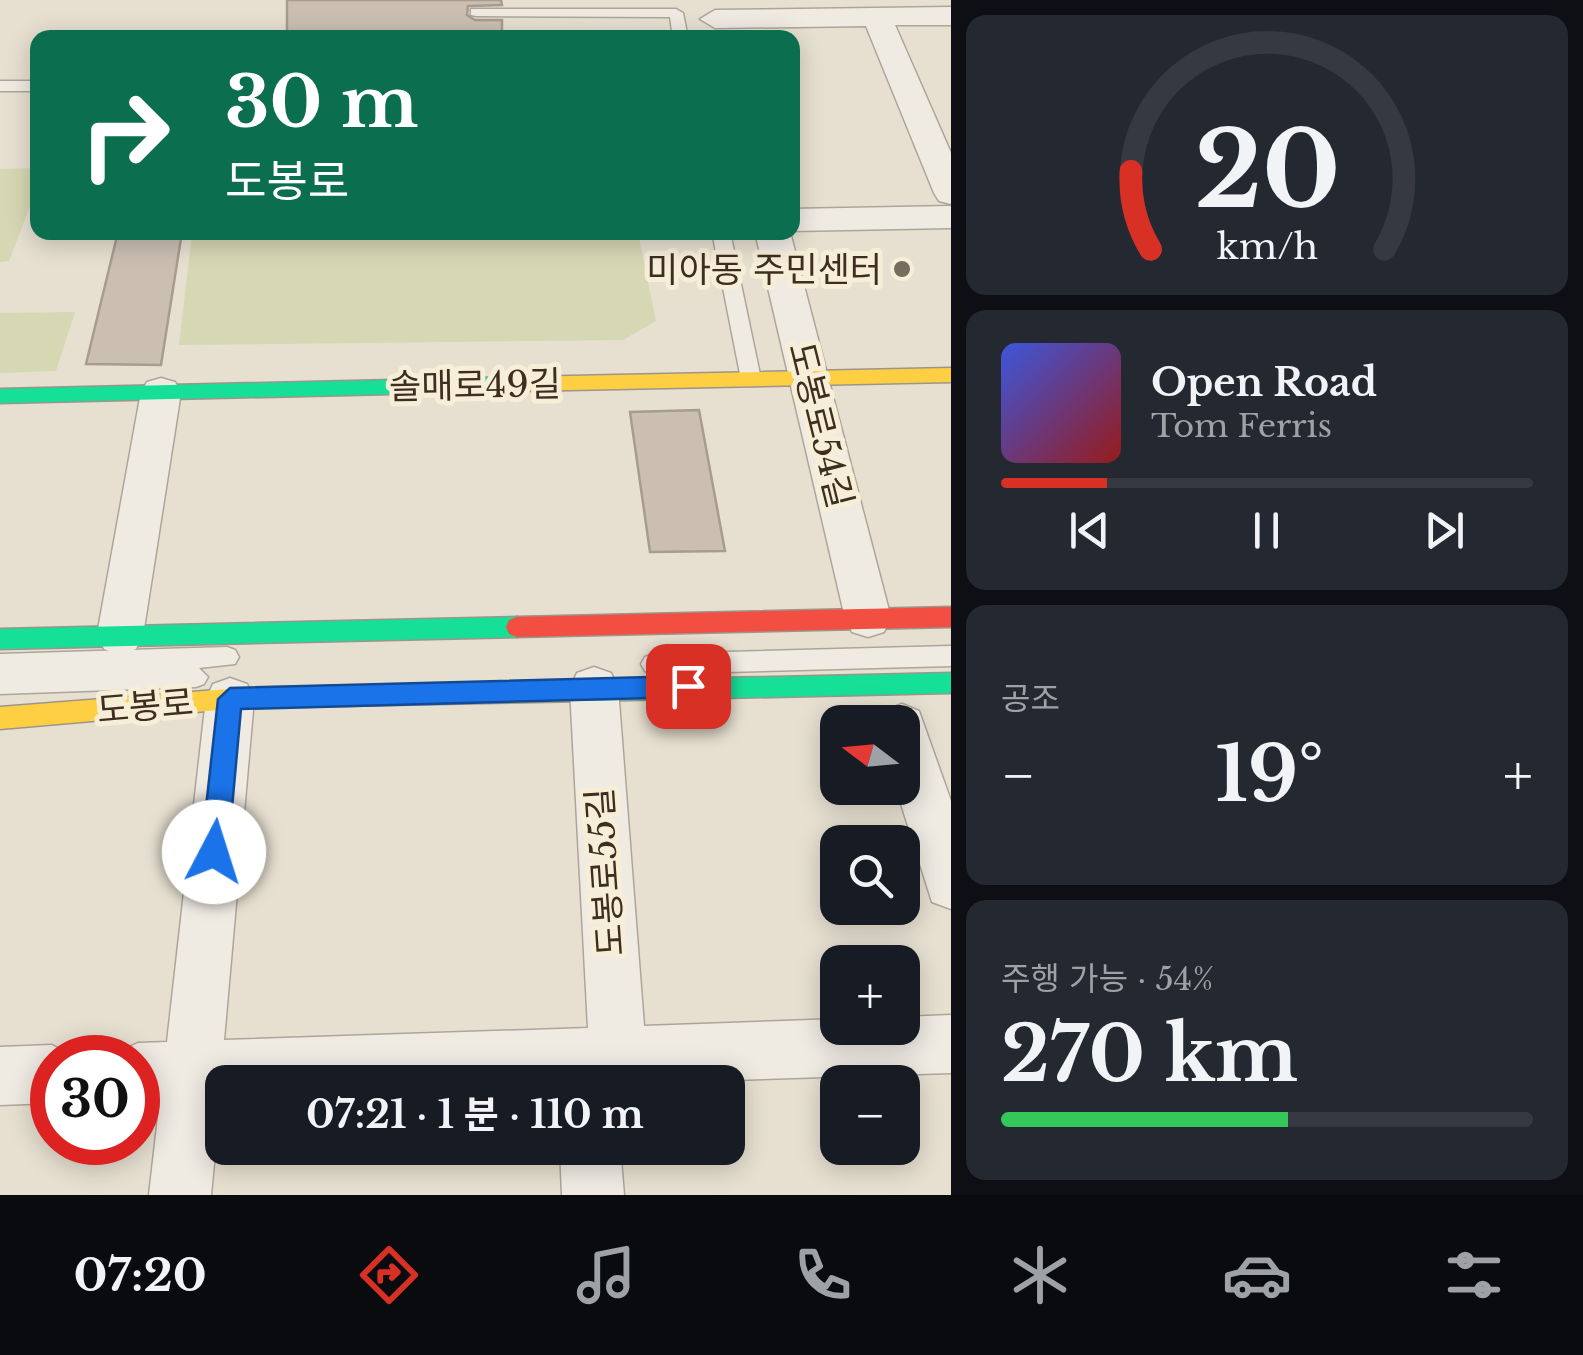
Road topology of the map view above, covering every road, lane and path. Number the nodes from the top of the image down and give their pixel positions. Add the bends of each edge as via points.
1 (476, 12) dead end
2 (950, 16) edge
3 (877, 17) junction
4 (715, 19) edge
5 (679, 30) edge
6 (0, 86) edge
7 (30, 86) edge
8 (950, 193) edge
9 (950, 217) edge
10 (800, 220) edge
11 (723, 240) edge
12 (774, 240) edge
13 (950, 375) edge
14 (810, 378) junction
15 (751, 379) junction
16 (161, 392) junction
17 (0, 396) edge
18 (950, 617) edge
19 (868, 618) junction
20 (120, 635) junction
21 (950, 637) edge
22 (0, 640) edge
23 (950, 656) edge
24 (0, 664) edge
25 (592, 670) junction
26 (373, 672) junction
27 (296, 674) junction
28 (0, 684) edge
29 (950, 684) edge
30 (654, 687) junction
31 (230, 699) junction
32 (838, 705) edge
33 (910, 705) edge
34 (65, 713) junction
35 (0, 718) edge
36 (920, 782) edge
37 (950, 884) edge
38 (950, 1044) edge
39 (596, 1065) edge
40 (194, 1071) junction
41 (205, 1071) edge
42 (160, 1072) edge
43 (30, 1075) edge
44 (0, 1076) edge
45 (591, 1165) edge
46 (180, 1195) edge
47 (593, 1195) edge

1 - 5 lane via 676,13
2 - 3 street
3 - 4 street
3 - 8 street
6 - 7 lane
9 - 10 street
11 - 15 lane
12 - 14 street, 도봉로54길
13 - 14 main road, 솔매로49길
14 - 15 main road, 솔매로49길
14 - 19 street, 도봉로54길
15 - 16 main road, 솔매로49길
16 - 17 main road, 솔매로49길
16 - 20 street, 도봉로
18 - 19 main road, 도봉로
19 - 20 main road, 도봉로
20 - 22 main road, 도봉로
21 - 24 lane
23 - 25 lane
25 - 26 lane
25 - 30 main road, 도봉로
25 - 31 main road, 도봉로
25 - 39 street, 도봉로55길
26 - 27 lane
26 - 30 lane
27 - 28 lane
27 - 34 lane
29 - 33 main road, 도봉로
30 - 32 main road, 도봉로
31 - 34 main road, 도봉로
31 - 40 street
34 - 35 main road, 도봉로
36 - 37 street
38 - 39 street
40 - 41 street
40 - 42 street
40 - 46 street
43 - 44 street
45 - 47 street

